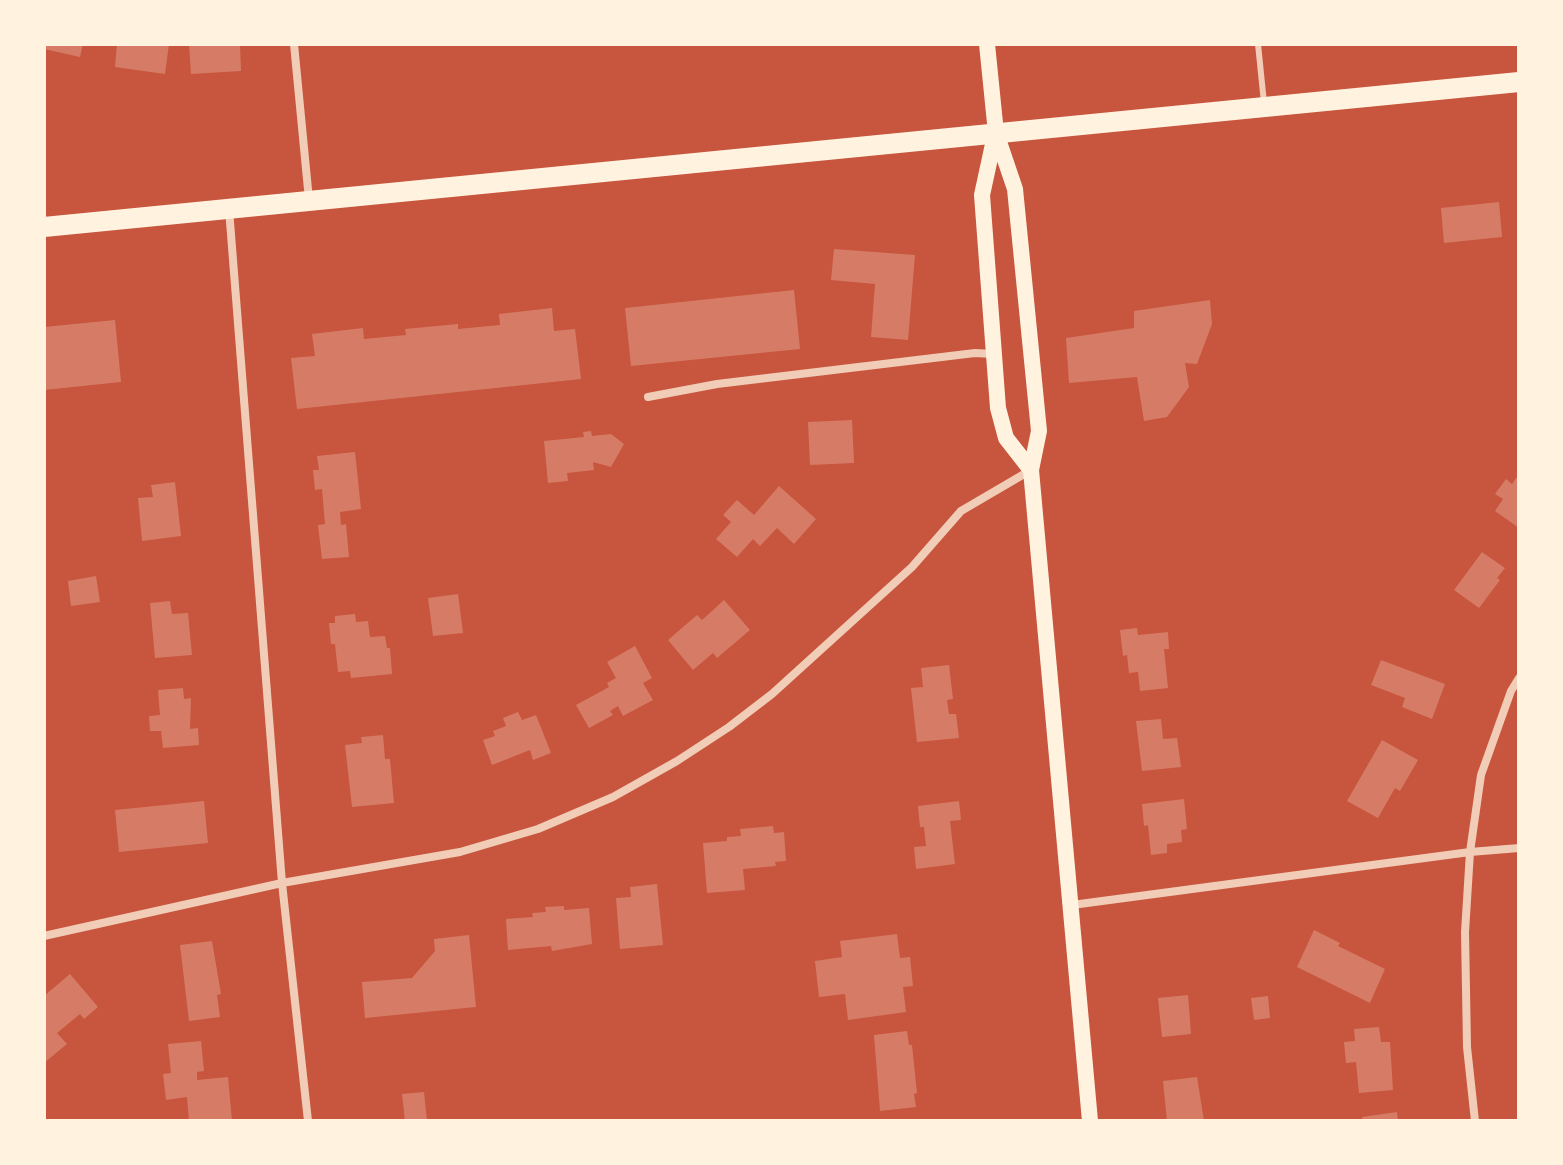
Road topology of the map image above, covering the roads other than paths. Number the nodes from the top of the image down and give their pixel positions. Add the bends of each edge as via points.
1 (294, 44) edge
2 (987, 44) edge
3 (1258, 44) edge
4 (1519, 82) edge
5 (1265, 107) junction
6 (996, 133) junction
7 (309, 201) junction
8 (229, 209) junction
9 (44, 227) edge
10 (994, 354) junction
11 (648, 397) dead end
12 (1031, 470) junction
13 (1519, 678) edge
14 (1519, 848) edge
15 (1470, 852) junction
16 (282, 883) junction
17 (1072, 905) junction
18 (44, 936) edge
19 (308, 1121) edge
20 (1090, 1121) edge
21 (1475, 1121) edge

1 - 7 street
2 - 6 main road
3 - 5 lane
4 - 5 main road
5 - 6 main road
6 - 7 main road
6 - 10 main road via 982,195
6 - 12 main road via 1015,189 1039,431
7 - 8 main road
8 - 9 main road
8 - 16 street
10 - 11 street via 717,384
10 - 12 main road via 1006,438
12 - 16 street via 961,511 912,567 772,694 639,783 538,829 487,845
12 - 17 main road
13 - 15 street via 1481,775
14 - 15 street
15 - 17 street
15 - 21 street via 1467,1047
16 - 18 street
16 - 19 street
17 - 20 main road

